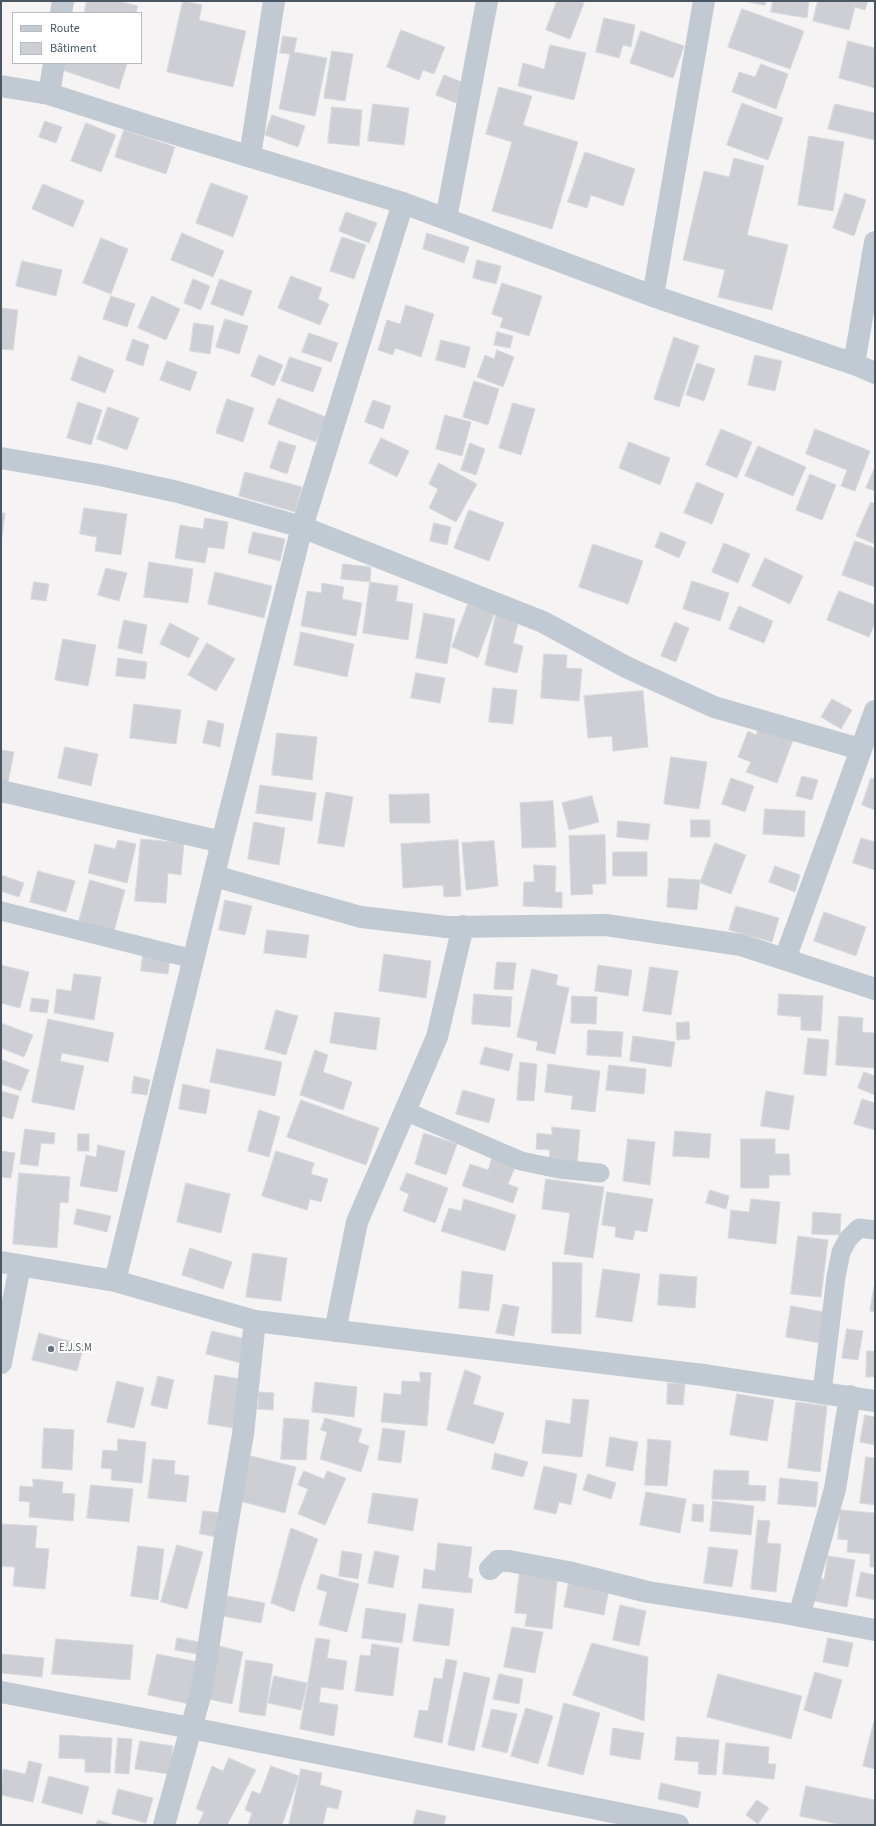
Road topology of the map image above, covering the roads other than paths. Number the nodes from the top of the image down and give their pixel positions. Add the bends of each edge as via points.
1 (63, 1) edge
2 (274, 1) edge
3 (487, 1) edge
4 (704, 1) edge
5 (61, 12) edge
6 (54, 64) edge
7 (1, 86) edge
8 (49, 94) junction
9 (250, 156) junction
10 (403, 203) junction
11 (446, 219) junction
12 (875, 242) edge
13 (653, 296) junction
14 (854, 364) junction
15 (875, 373) edge
16 (1, 458) edge
17 (302, 527) junction
18 (875, 711) edge
19 (860, 749) junction
20 (1, 791) edge
21 (222, 842) junction
22 (214, 876) junction
23 (1, 911) edge
24 (463, 926) junction
25 (193, 958) junction
26 (785, 959) junction
27 (875, 989) edge
28 (405, 1112) junction
29 (600, 1173) dead end
30 (875, 1230) edge
31 (10, 1264) edge
32 (115, 1281) junction
33 (255, 1321) junction
34 (335, 1331) junction
35 (1, 1363) edge
36 (822, 1392) junction
37 (850, 1396) junction
38 (875, 1401) edge
39 (490, 1569) dead end
40 (799, 1616) junction
41 (875, 1630) edge
42 (1, 1692) edge
43 (192, 1728) junction
44 (164, 1825) edge
45 (678, 1825) edge

1 - 5 street
2 - 9 street
3 - 11 street
4 - 13 street
6 - 8 street
7 - 8 street
8 - 9 street
9 - 10 street
10 - 11 street
10 - 17 street
11 - 13 street
12 - 14 street
13 - 14 street
14 - 15 street
16 - 17 street via 178,492
17 - 19 street via 543,622 626,667 714,707
17 - 21 street
18 - 19 street
19 - 26 street
20 - 21 street
21 - 22 street
22 - 24 street via 361,917 447,927
22 - 25 street
23 - 25 lane
24 - 26 street via 606,925 741,945
24 - 28 street via 437,1037
25 - 32 street
26 - 27 street
28 - 29 lane via 521,1160 559,1169
28 - 34 street via 357,1222
30 - 36 lane via 858,1228 841,1252
31 - 32 street
31 - 35 street
32 - 33 street
33 - 34 street
33 - 43 street via 243,1434 202,1689
34 - 36 street via 703,1374
36 - 37 street
37 - 38 street
37 - 40 street via 835,1489
39 - 40 street via 498,1561 509,1561 568,1572 648,1592
40 - 41 street
42 - 43 street
43 - 44 street
43 - 45 street

